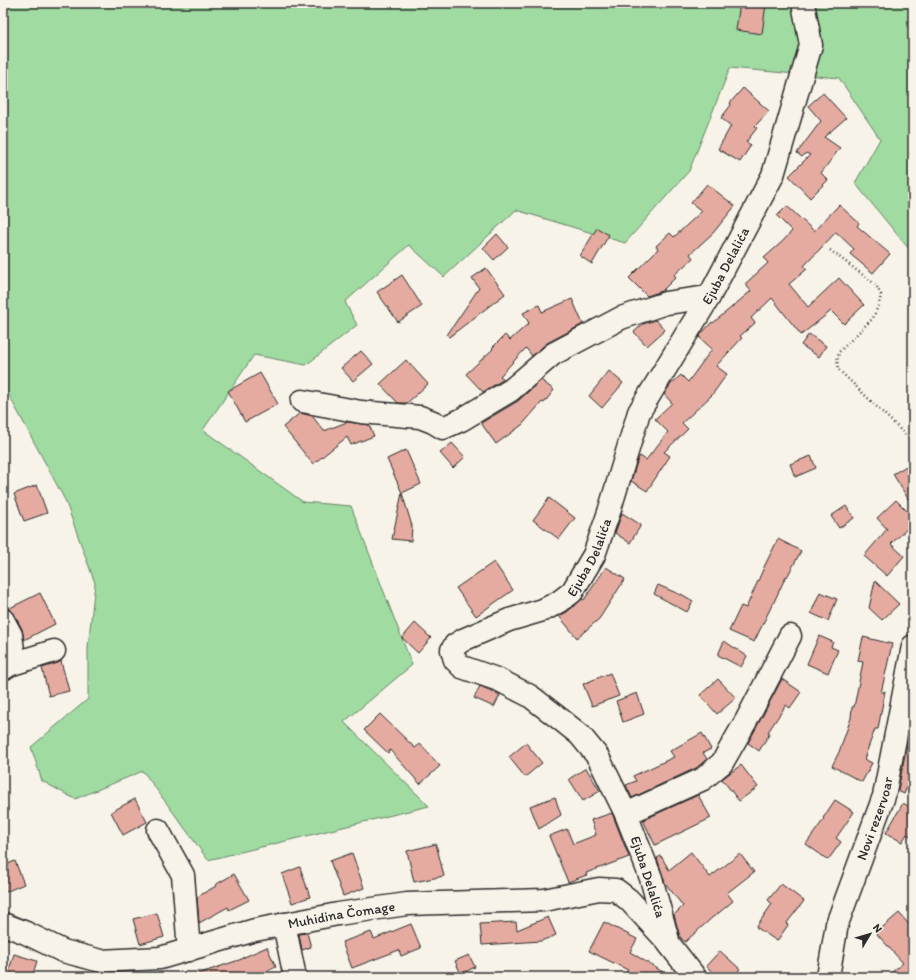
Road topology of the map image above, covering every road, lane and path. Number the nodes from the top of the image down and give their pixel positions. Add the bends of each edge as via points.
1 (803, 3) edge
2 (830, 250) dead end
3 (709, 297) junction
4 (302, 401) dead end
5 (913, 442) edge
6 (3, 620) edge
7 (790, 636) dead end
8 (54, 651) dead end
9 (912, 653) edge
10 (6, 667) edge
11 (626, 814) junction
12 (158, 830) dead end
13 (3, 924) edge
14 (284, 924) junction
15 (669, 944) junction
16 (189, 950) junction
17 (295, 977) edge
18 (696, 977) edge
19 (828, 977) edge

1 - 3 street, Ejuba Delalića via 811,45 773,175
2 - 5 path via 876,285 881,295 880,304 873,318 839,352 836,361 839,370
3 - 4 street via 666,303 621,318 553,354 511,390 443,428 420,417 361,412
3 - 11 street, Ejuba Delalića via 639,412 594,555 572,592 543,610 510,620 465,639 452,650 454,660 462,667 499,680 530,696 580,735 598,757
6 - 10 street via 11,635 13,650
7 - 11 street via 722,763 703,779
8 - 10 street
9 - 19 street, Novi rezervoar via 884,796 837,924
11 - 15 street, Ejuba Delalića via 651,878
12 - 16 street via 183,875
13 - 16 street, Muhidina Čomage via 63,951 101,961 160,958
14 - 15 street, Muhidina Čomage via 407,904 544,900 604,889 616,890 629,900
14 - 16 street, Muhidina Čomage
14 - 17 street
15 - 18 street, Ejuba Delalića

